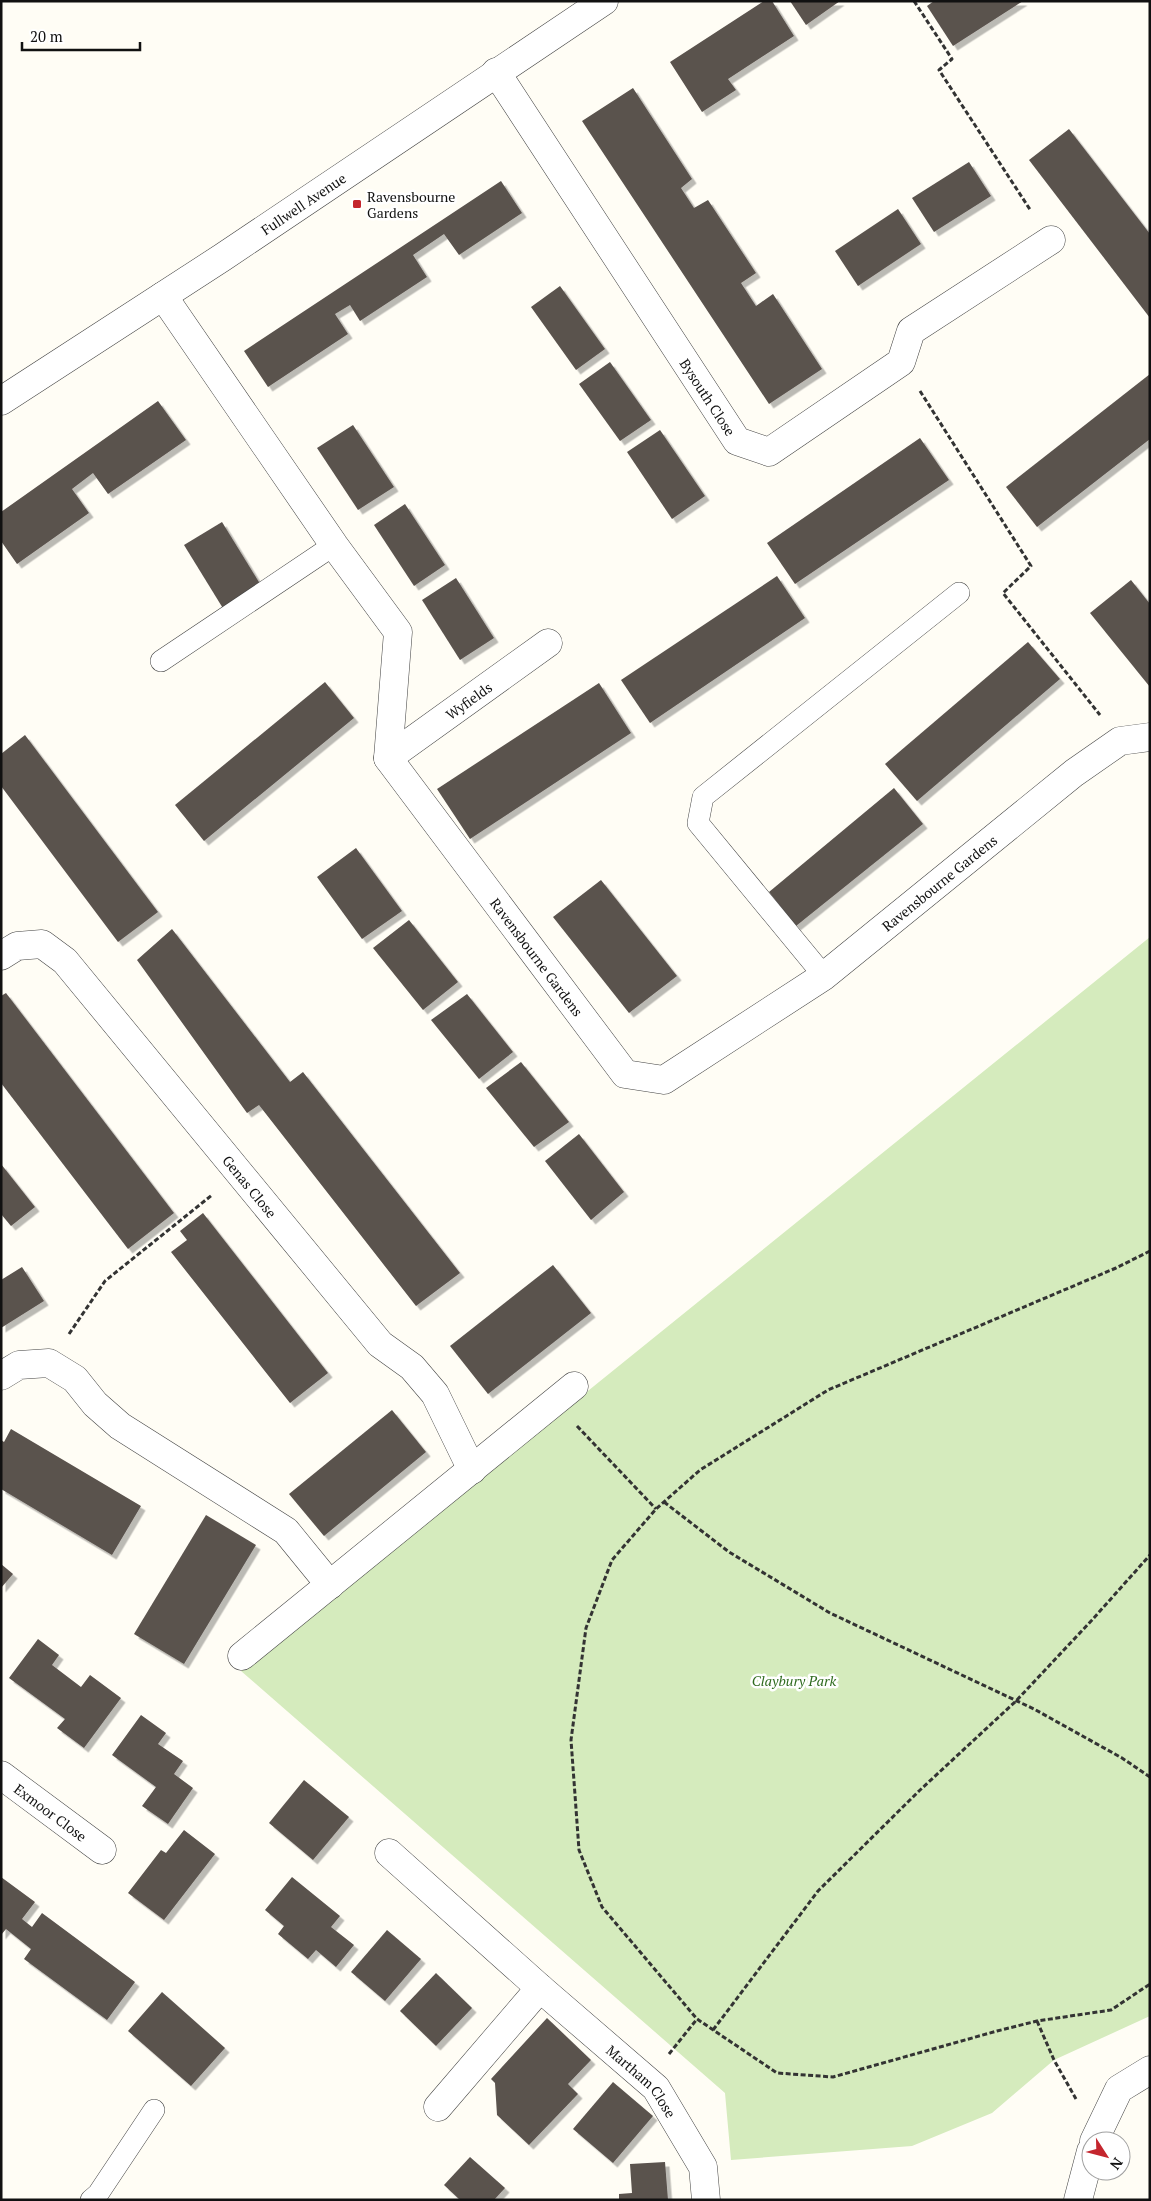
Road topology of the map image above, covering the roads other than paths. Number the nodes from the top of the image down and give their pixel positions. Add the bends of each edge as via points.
1 (604, 1) edge
2 (496, 72) junction
3 (1051, 240) road end
4 (163, 296) junction
5 (1, 401) edge
6 (334, 545) junction
7 (959, 593) dead end
8 (548, 643) dead end
9 (161, 661) dead end
10 (1150, 737) edge
11 (388, 758) junction
12 (1, 956) edge
13 (824, 976) junction
14 (1, 1376) edge
15 (564, 1393) road end
16 (472, 1470) junction
17 (330, 1585) junction
18 (242, 1656) dead end
19 (1, 1775) edge
20 (102, 1850) dead end
21 (389, 1853) dead end
22 (540, 1988) junction
23 (1150, 2070) edge
24 (438, 2107) dead end
25 (154, 2110) dead end
26 (1098, 2131) edge
27 (1083, 2181) edge
28 (90, 2200) edge
29 (706, 2200) edge
30 (1078, 2200) edge

1 - 2 street, Fullwell Avenue
2 - 3 street, Bysouth Close via 737,441 769,452 902,362 911,331
2 - 4 street, Fullwell Avenue
4 - 5 street, Fullwell Avenue
4 - 6 street
6 - 9 lane
6 - 11 street via 398,632
7 - 13 lane via 703,797 698,823
8 - 11 street, Wyfields
10 - 13 street, Ravensbourne Gardens via 1120,741 1074,773
11 - 13 street, Ravensbourne Gardens via 625,1074 664,1080
12 - 16 street, Genas Close via 17,946 42,944 65,961 380,1344 412,1368 435,1394
14 - 17 street via 19,1365 49,1363 74,1379 120,1426 286,1531
15 - 16 street
16 - 17 street
17 - 18 street
19 - 20 street, Exmoor Close
21 - 22 street, Martham Close
22 - 24 street
22 - 29 street, Martham Close via 656,2088 703,2168
23 - 26 street via 1119,2089
25 - 28 lane via 98,2194
27 - 30 street

